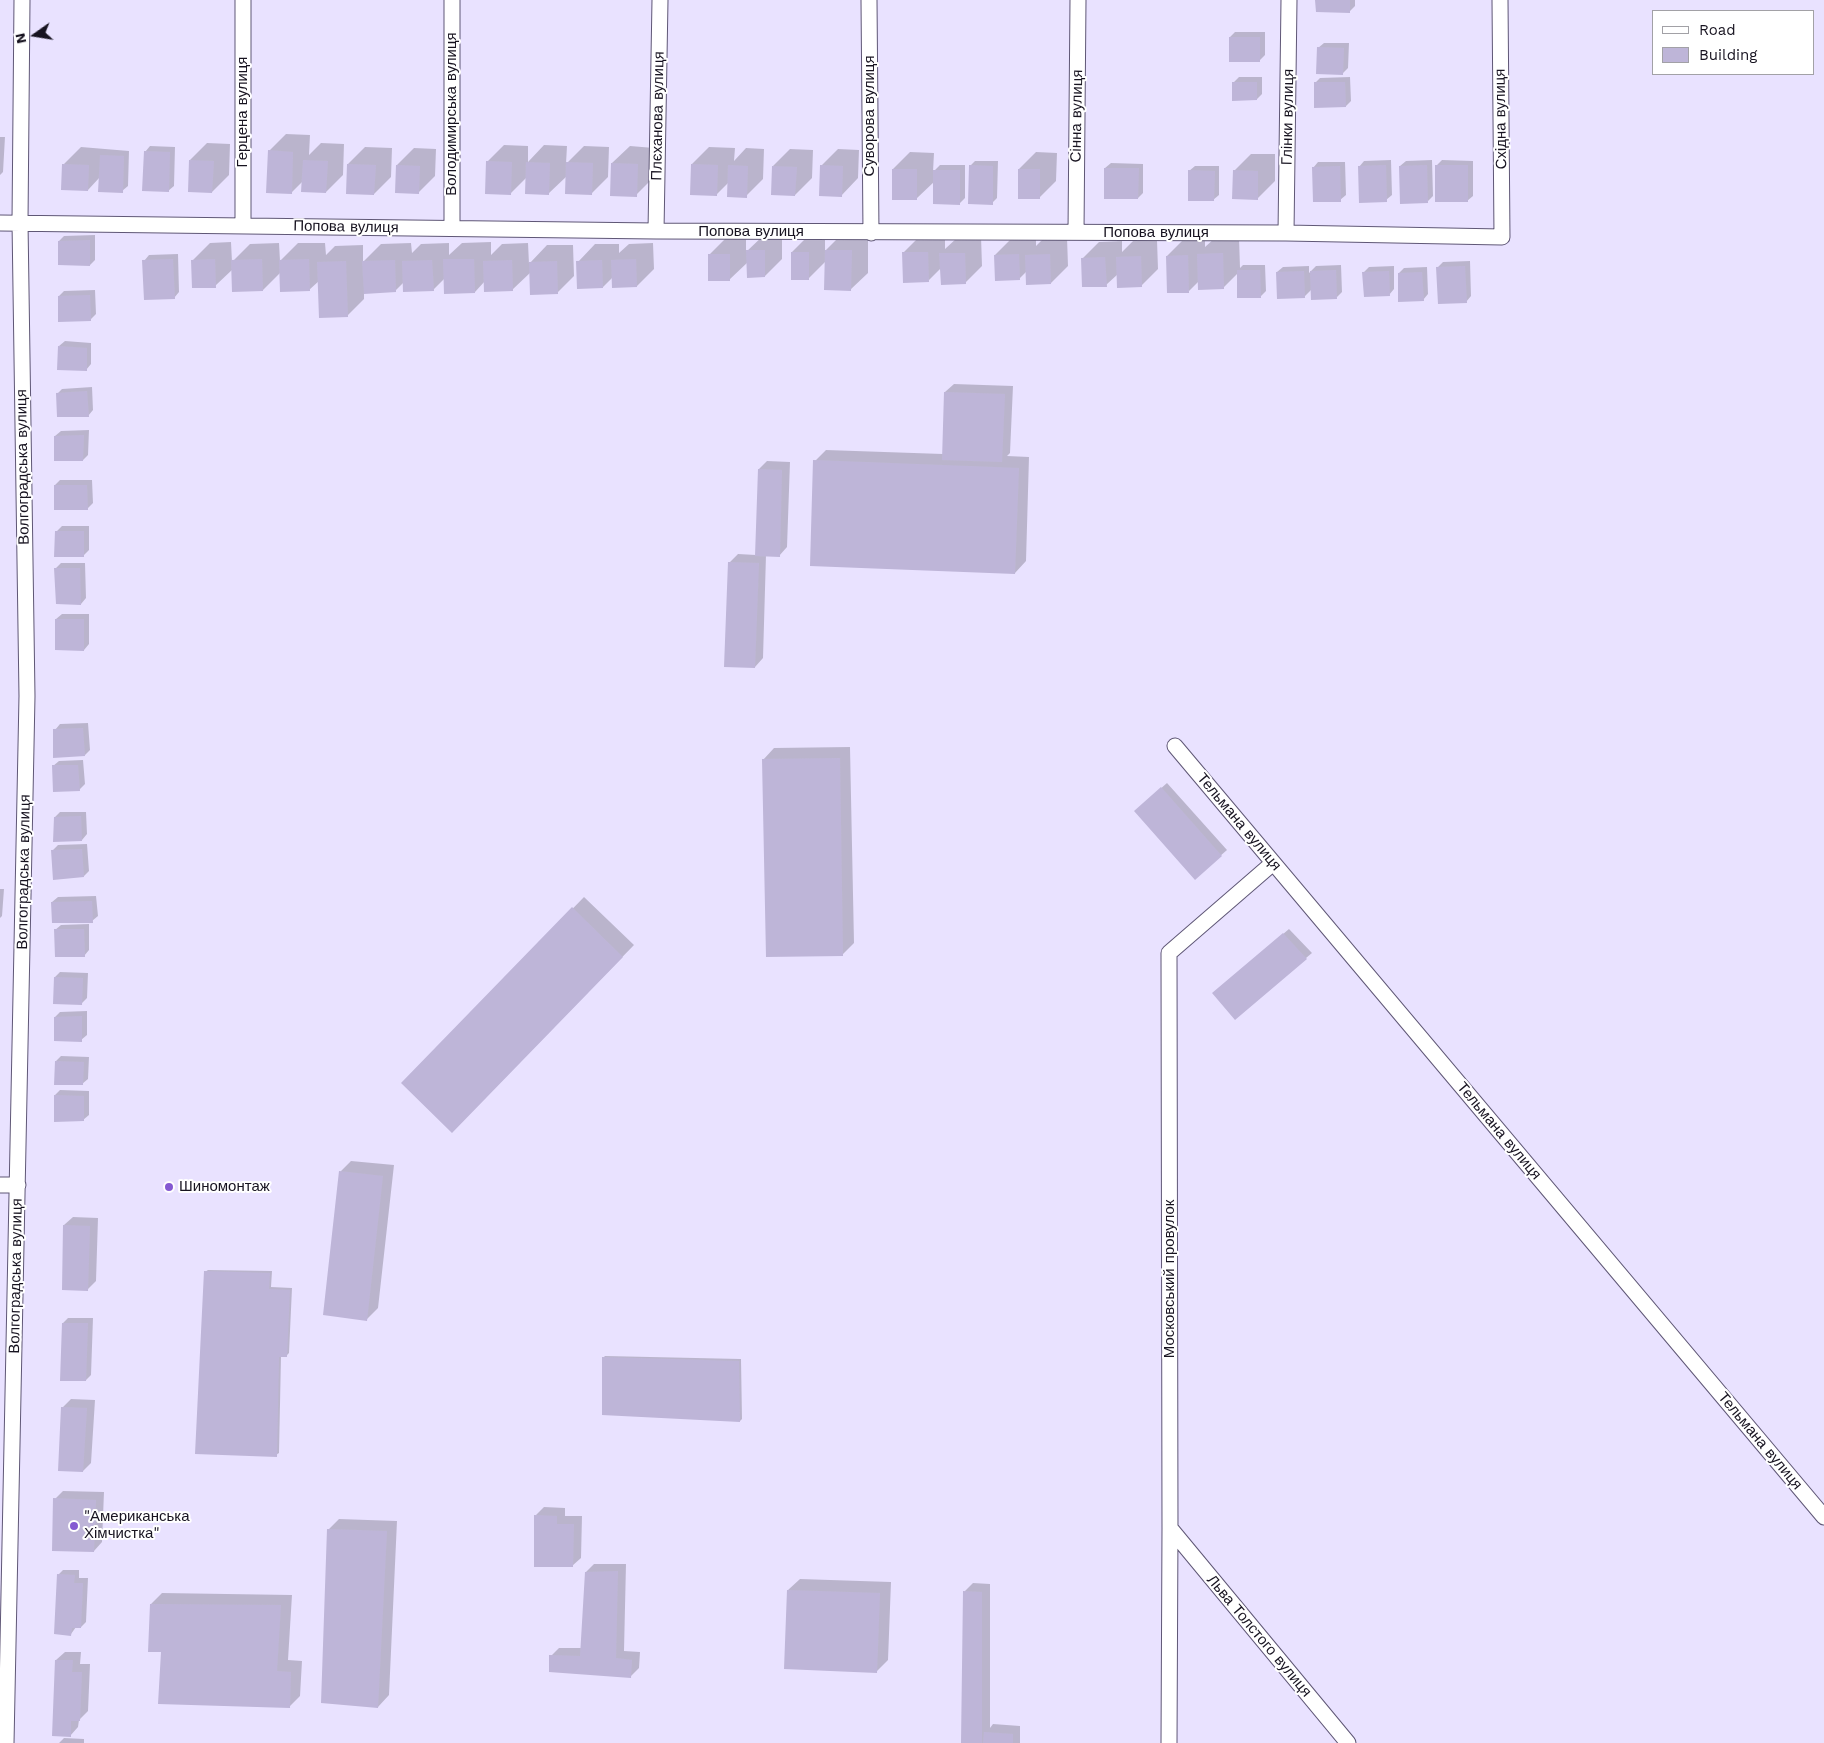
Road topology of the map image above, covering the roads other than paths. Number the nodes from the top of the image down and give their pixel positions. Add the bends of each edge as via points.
1 (22, 0) edge
2 (243, 0) edge
3 (452, 0) edge
4 (660, 0) edge
5 (869, 0) edge
6 (1078, 0) edge
7 (1289, 0) edge
8 (1500, 0) edge
9 (20, 222) junction
10 (0, 223) edge
11 (243, 225) junction
12 (452, 228) junction
13 (656, 231) junction
14 (871, 232) junction
15 (1076, 232) junction
16 (1286, 233) junction
17 (1502, 237) joint
18 (1175, 746) dead end
19 (1273, 862) junction
20 (0, 1184) edge
21 (18, 1185) junction
22 (7, 1333) edge
23 (1824, 1517) edge
24 (1170, 1528) junction
25 (6, 1534) edge
26 (6, 1743) edge
27 (1169, 1743) edge
28 (1348, 1743) edge

1 - 9 street, Волгоградська вулиця
2 - 11 street, Герцена вулиця
3 - 12 street, Володимирська вулиця
4 - 13 street, Плєханова вулиця
5 - 14 street, Суворова вулиця
6 - 15 street, Сінна вулиця
7 - 16 street, Глінки вулиця
8 - 17 street, Східна вулиця
9 - 10 street, Попова вулиця
9 - 11 street, Попова вулиця
9 - 21 street, Волгоградська вулиця via 27,696
11 - 12 street, Попова вулиця
12 - 13 street, Попова вулиця
13 - 14 street, Попова вулиця
14 - 15 street, Попова вулиця
15 - 16 street, Попова вулиця
16 - 17 street, Попова вулиця
18 - 19 street, Тельмана вулиця
19 - 23 street, Тельмана вулиця
19 - 24 street, Московський провулок via 1169,953
20 - 21 street
21 - 22 street, Волгоградська вулиця
22 - 25 street, Волгоградська вулиця
24 - 27 street, Московський провулок
24 - 28 street, Льва Толстого вулиця
25 - 26 street, Волгоградська вулиця

